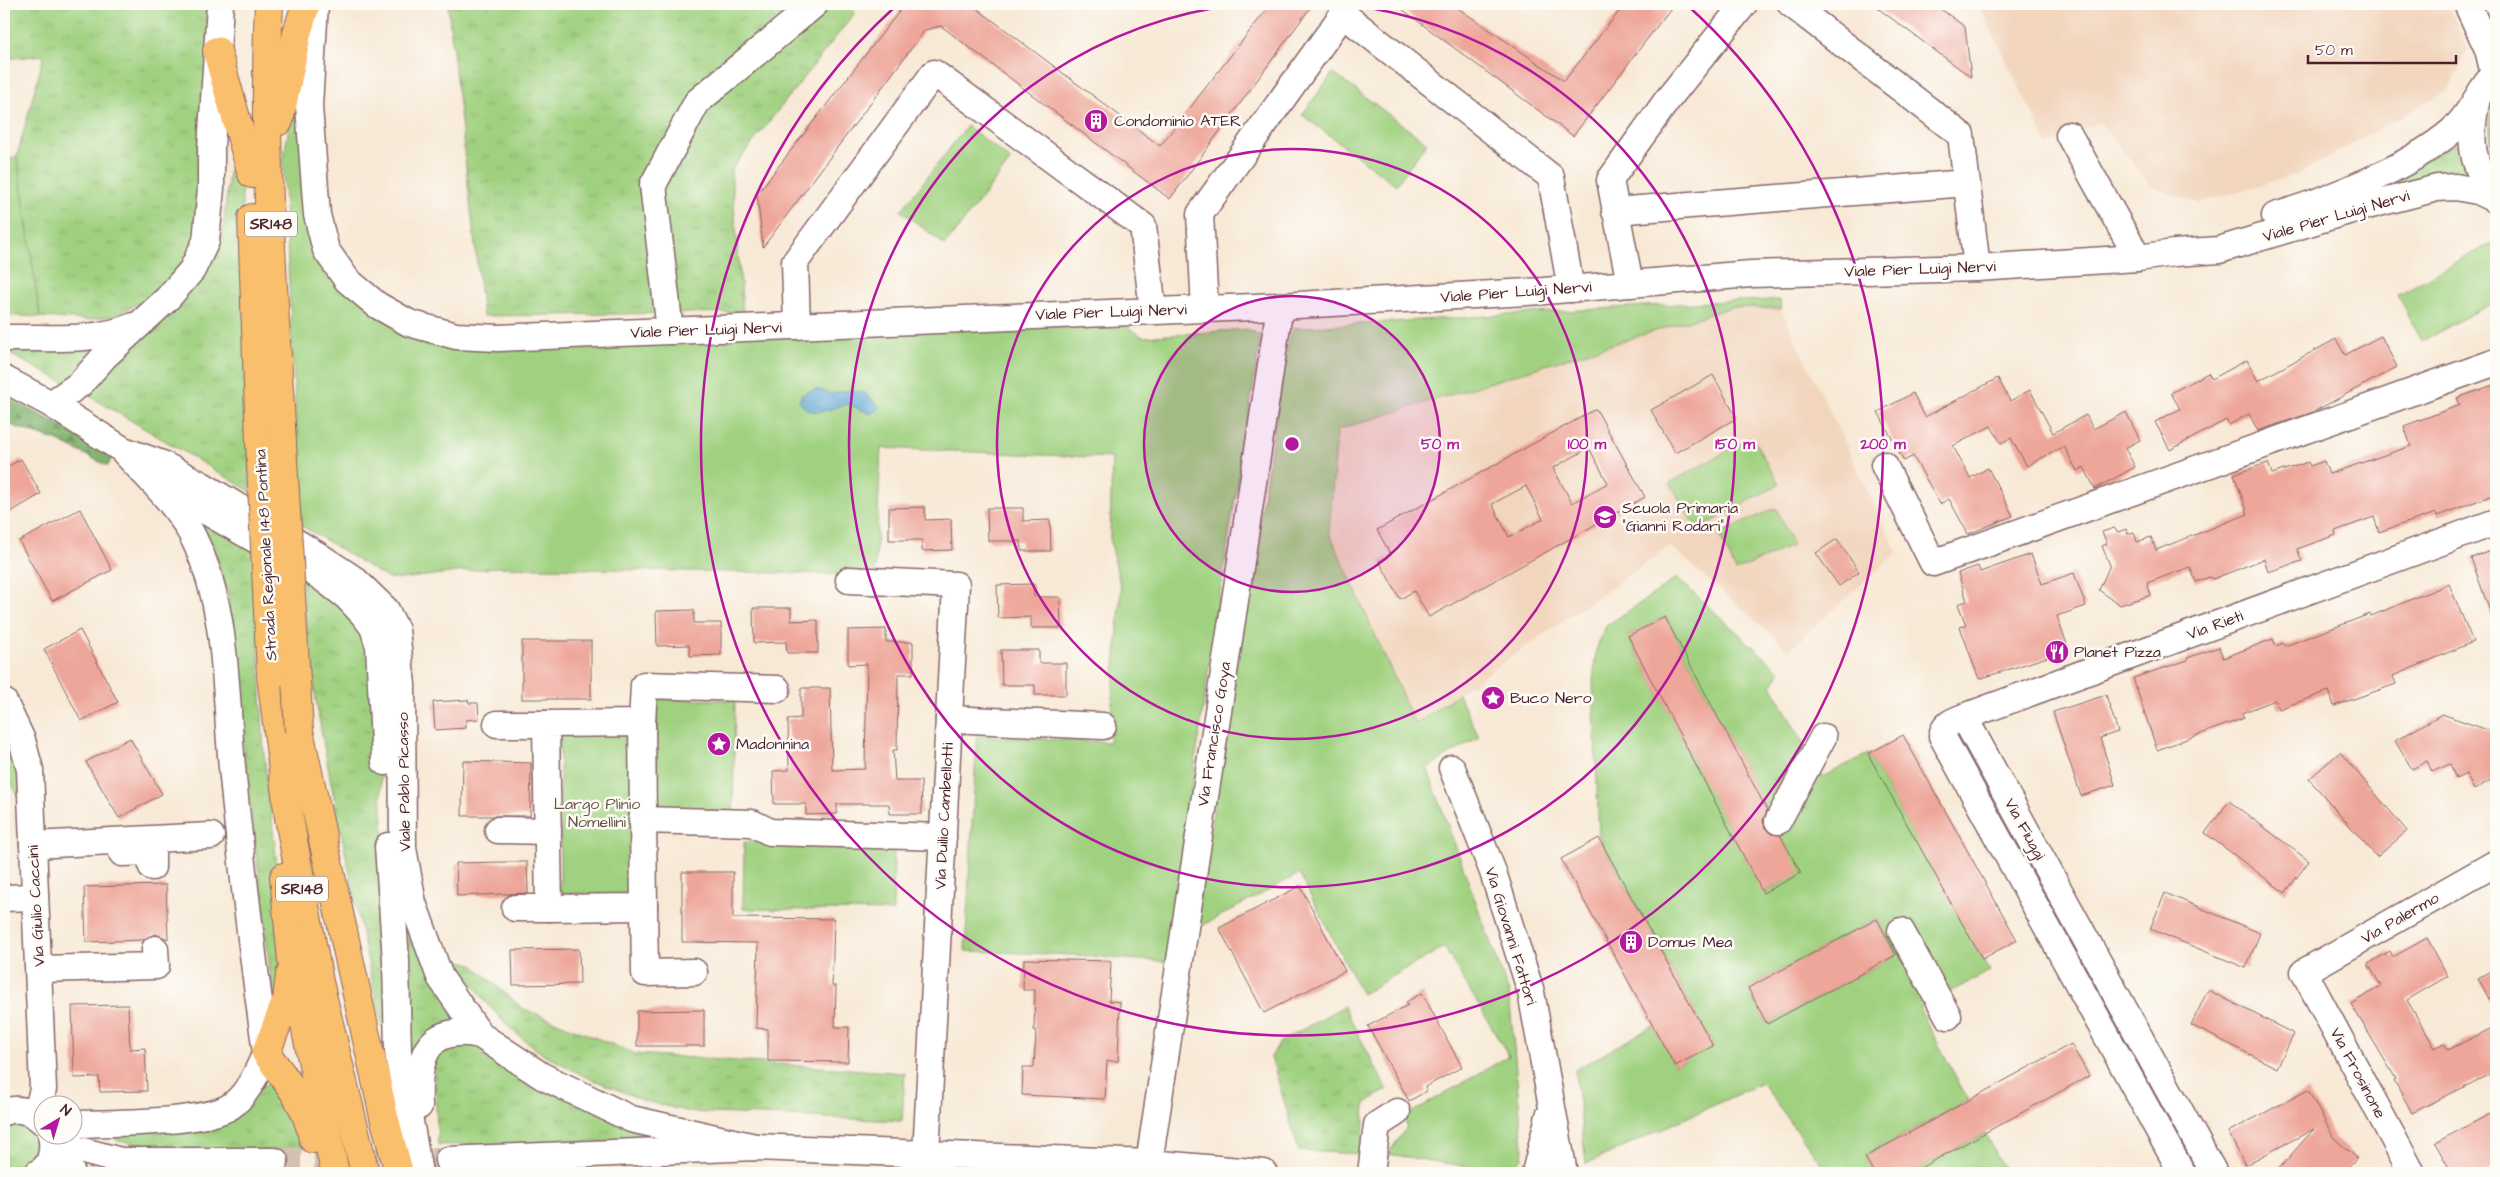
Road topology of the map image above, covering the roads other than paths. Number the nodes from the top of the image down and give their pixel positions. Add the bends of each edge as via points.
1 (220, 4) edge
2 (258, 4) edge
3 (269, 4) edge
4 (306, 4) edge
5 (315, 4) edge
6 (815, 4) edge
7 (1744, 4) edge
8 (1792, 4) edge
9 (2467, 4) edge
10 (217, 51) junction
11 (2495, 73) edge
12 (2476, 103) junction
13 (2069, 135) dead end
14 (260, 181) junction
15 (1967, 183) junction
16 (2496, 194) edge
17 (2496, 200) edge
18 (1615, 211) junction
19 (2174, 253) junction
20 (2138, 258) junction
21 (1977, 268) junction
22 (1630, 284) junction
23 (1571, 289) junction
24 (1280, 306) junction
25 (1205, 308) junction
26 (1153, 310) junction
27 (141, 323) junction
28 (797, 326) junction
29 (670, 331) junction
30 (4, 338) edge
31 (2496, 362) edge
32 (4, 379) edge
33 (51, 404) junction
34 (271, 443) junction
35 (123, 450) junction
36 (1884, 465) dead end
37 (147, 477) junction
38 (2496, 522) edge
39 (849, 580) dead end
40 (272, 676) junction
41 (777, 689) dead end
42 (4, 702) edge
43 (1964, 717) junction
44 (949, 719) junction
45 (642, 723) junction
46 (497, 724) dead end
47 (546, 724) junction
48 (1103, 726) dead end
49 (299, 731) junction
50 (1942, 736) joint
51 (1823, 737) dead end
52 (1452, 768) dead end
53 (642, 820) junction
54 (1778, 821) dead end
55 (498, 830) dead end
56 (548, 831) junction
57 (211, 836) dead end
58 (943, 837) junction
59 (34, 850) junction
60 (2496, 863) edge
61 (152, 867) dead end
62 (35, 897) junction
63 (4, 898) edge
64 (644, 907) junction
65 (515, 908) dead end
66 (548, 908) junction
67 (1901, 931) dead end
68 (2086, 941) junction
69 (155, 949) dead end
70 (2063, 954) junction
71 (292, 961) junction
72 (39, 969) junction
73 (694, 972) dead end
74 (2304, 972) joint
75 (2108, 980) junction
76 (2084, 994) junction
77 (1948, 1016) dead end
78 (480, 1035) junction
79 (266, 1053) junction
80 (42, 1094) edge
81 (348, 1099) junction
82 (1551, 1108) junction
83 (4, 1112) edge
84 (1397, 1112) dead end
85 (2184, 1118) junction
86 (82, 1124) edge
87 (32, 1125) edge
88 (2160, 1132) junction
89 (46, 1144) edge
90 (52, 1144) edge
91 (755, 1147) junction
92 (926, 1155) junction
93 (448, 1160) tunnel mouth
94 (276, 1161) tunnel mouth
95 (1149, 1163) junction
96 (72, 1173) edge
97 (320, 1173) edge
98 (335, 1173) edge
99 (364, 1173) edge
100 (399, 1173) edge
101 (421, 1173) edge
102 (1264, 1173) edge
103 (1371, 1173) edge
104 (1535, 1173) edge
105 (1564, 1173) edge
106 (2182, 1173) edge
107 (2214, 1173) edge
108 (2412, 1173) edge

1 - 10 street
2 - 14 main road, Strada Regionale 148 Pontina / SR148
3 - 14 main road, Strada Regionale 148 Pontina / SR148
4 - 14 main road
5 - 29 street, Viale Pier Luigi Nervi via 310,106 317,215 326,250 347,280 377,306 409,323 456,336 498,338
6 - 29 street via 697,102 653,185
7 - 18 street via 1668,99 1610,180
8 - 15 street via 1960,135
9 - 11 street via 2488,49
10 - 14 main road
10 - 27 street via 206,241 192,270
11 - 12 street, Viale Pier Luigi Nervi
12 - 16 street, Viale Pier Luigi Nervi via 2471,131 2474,159
12 - 19 street, Viale Pier Luigi Nervi via 2453,129 2402,162 2296,209 2216,234
13 - 20 street
14 - 34 main road, Strada Regionale 148 Pontina / SR148
15 - 18 street
15 - 21 street
17 - 19 street, Viale Pier Luigi Nervi via 2477,191 2437,188 2219,250
18 - 22 street
19 - 20 street, Viale Pier Luigi Nervi
20 - 21 street, Viale Pier Luigi Nervi
21 - 22 street, Viale Pier Luigi Nervi via 1752,274
22 - 23 street, Viale Pier Luigi Nervi
23 - 24 street, Viale Pier Luigi Nervi
23 - 25 street via 1552,177 1343,14 1200,214
24 - 25 street, Viale Pier Luigi Nervi
24 - 95 street, Via Francisco Goya
25 - 26 street, Viale Pier Luigi Nervi
26 - 28 street, Viale Pier Luigi Nervi
26 - 28 street via 1143,226 934,73 795,262
27 - 30 street via 118,332 89,337
27 - 33 street via 80,384
28 - 29 street, Viale Pier Luigi Nervi
31 - 36 street via 1933,563
32 - 33 street
33 - 35 street
34 - 40 main road, Strada Regionale 148 Pontina / SR148, bridge
34 - 49 main road, Strada Regionale 148 Pontina / SR148, bridge
35 - 37 street
35 - 78 street, Viale Pablo Picasso via 162,464 326,560 354,579 386,610 396,630 402,685 403,848 412,904 440,976
37 - 79 street via 168,498 195,541 207,571 216,610
37 - 101 street via 321,577 348,598 373,627 379,646 382,691 398,1052
38 - 43 street, Via Rieti
39 - 44 street, Via Duilio Cambellotti via 956,585
40 - 71 main road via 272,759
40 - 81 main road, Strada Regionale 148 Pontina / SR148 via 289,818 319,982
41 - 45 street via 644,685
42 - 59 street, Via Giulio Caccini via 27,754
43 - 50 street, Via Rieti via 1943,728
43 - 68 street, Via Fiuggi
44 - 48 street
44 - 58 street, Via Duilio Cambellotti
45 - 47 street
45 - 53 street
46 - 47 street
47 - 56 street
49 - 81 main road, Strada Regionale 148 Pontina / SR148
49 - 100 main road
50 - 70 street, Via Fiuggi
51 - 54 street
52 - 82 street, Via Giovanni Fattori via 1493,872 1531,992
53 - 58 street via 752,823 770,832
53 - 64 street
55 - 56 street
56 - 66 street
57 - 59 street
58 - 92 street, Via Duilio Cambellotti
59 - 61 street via 152,852
59 - 62 street, Via Giulio Caccini
60 - 74 street, Via Palermo
62 - 63 street
62 - 72 street, Via Giulio Caccini
64 - 66 street
64 - 73 street via 645,973
65 - 66 street
67 - 77 street
68 - 70 street
68 - 75 street, Via Fiuggi
69 - 72 street via 156,966
70 - 76 street, Via Fiuggi
71 - 79 main road via 287,999
71 - 98 main road
72 - 80 street, Via Giulio Caccini
74 - 108 street, Via Frosinone
75 - 76 street
75 - 85 street, Via Fiuggi
76 - 88 street, Via Fiuggi
78 - 91 street, Viale Pablo Picasso via 542,1076 631,1119
78 - 101 street via 461,1031 442,1037 427,1048 420,1067
79 - 86 street via 253,1082 230,1107 204,1116
79 - 97 main road via 293,1089 310,1121
81 - 99 main road, Strada Regionale 148 Pontina / SR148
82 - 104 street, Via Giovanni Fattori
82 - 105 street, Via Giovanni Fattori
83 - 87 street via 22,1110
84 - 103 street via 1377,1125
85 - 88 street
85 - 107 street, Via Fiuggi
88 - 106 street, Via Fiuggi
89 - 96 street
90 - 94 street via 121,1161
91 - 92 street, Viale Pablo Picasso
91 - 93 street, Viale Pablo Picasso
92 - 95 street, Viale Pablo Picasso
95 - 102 street, Viale Pablo Picasso

